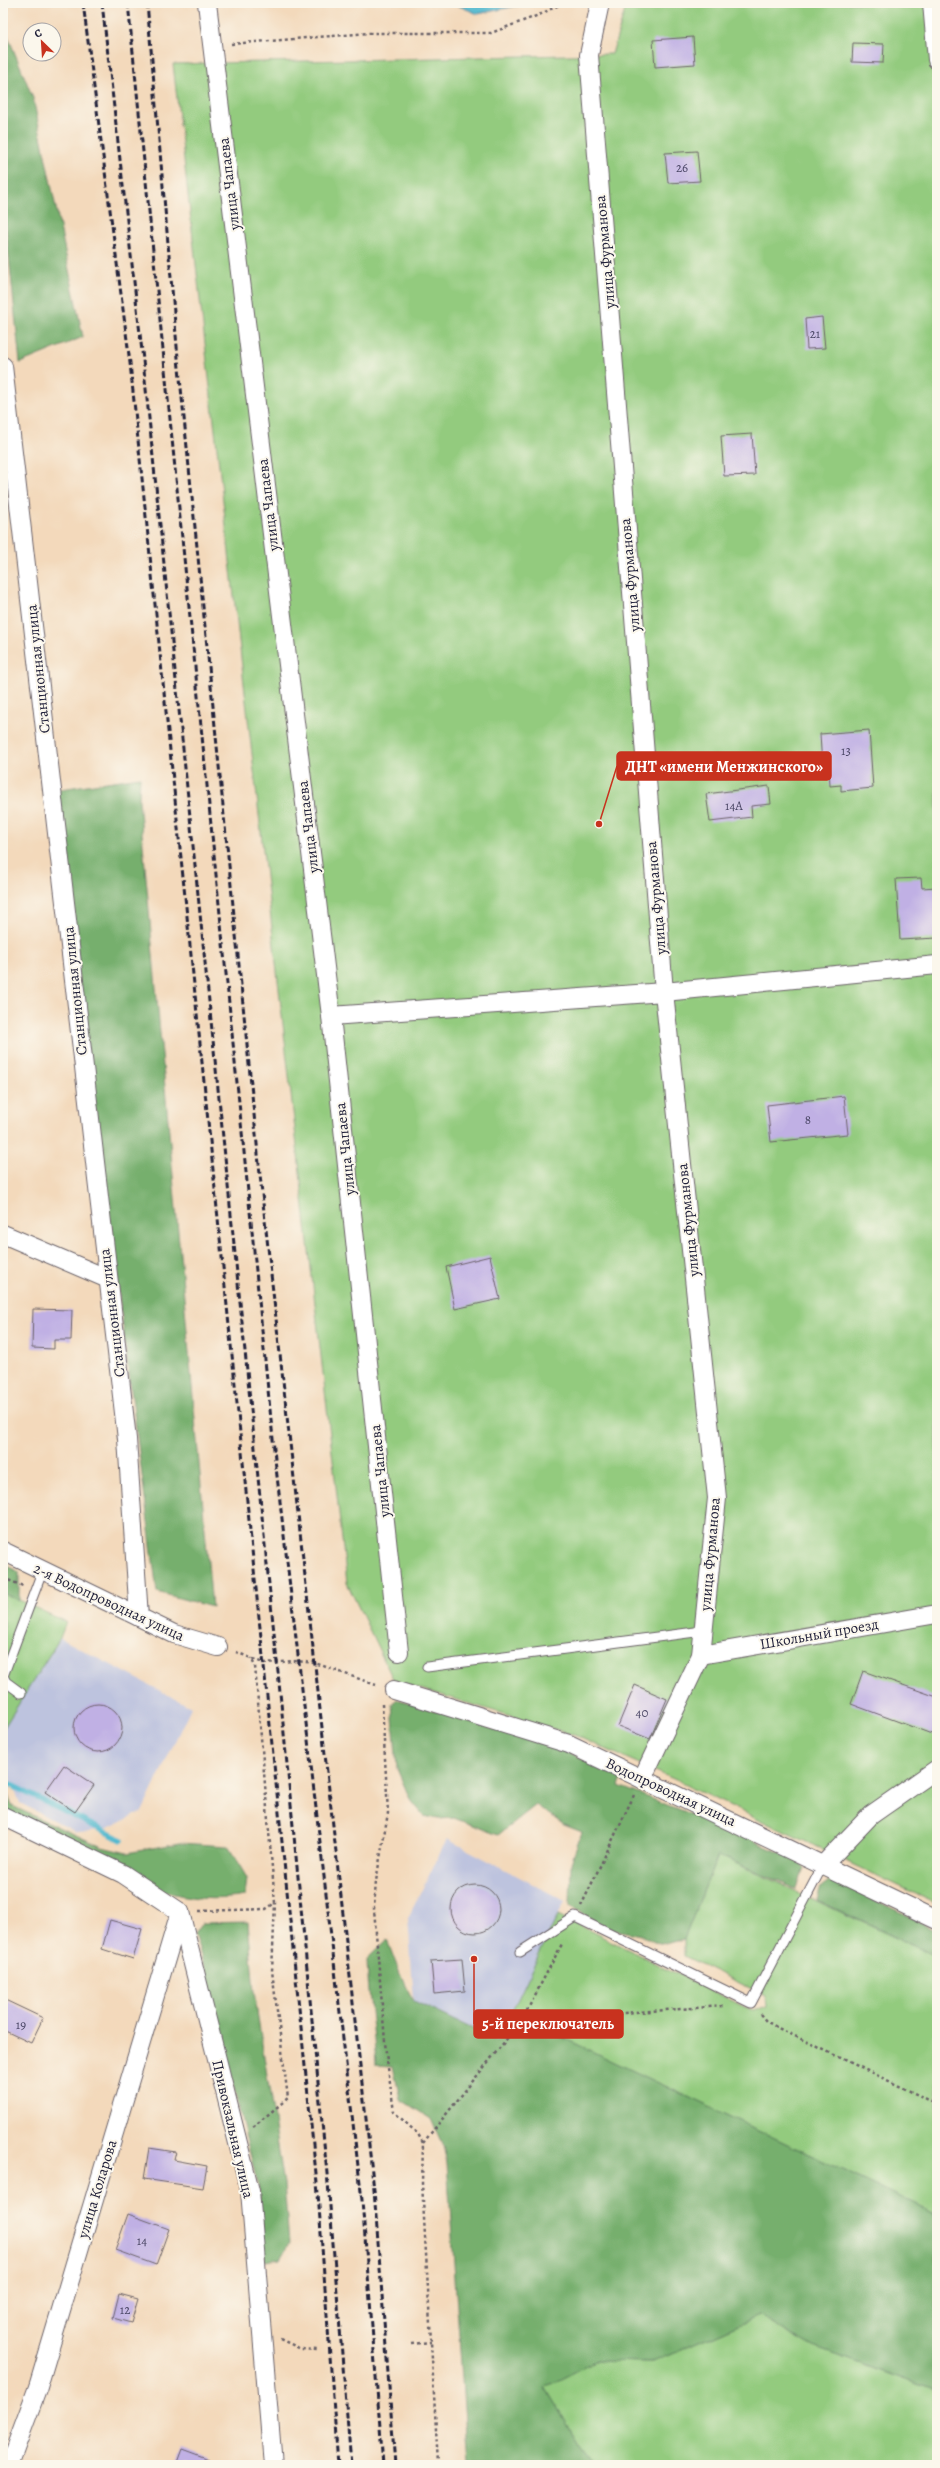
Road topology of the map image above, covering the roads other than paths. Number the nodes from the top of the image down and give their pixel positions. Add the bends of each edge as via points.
1 (207, 3) edge
2 (600, 3) edge
3 (932, 3) edge
4 (937, 60) edge
5 (3, 366) edge
6 (7, 434) edge
7 (937, 965) edge
8 (664, 992) junction
9 (331, 1016) junction
10 (3, 1234) edge
11 (108, 1279) junction
12 (3, 1551) edge
13 (42, 1572) junction
14 (937, 1614) edge
15 (140, 1617) junction
16 (704, 1631) junction
17 (218, 1647) road end
18 (399, 1652) dead end
19 (701, 1655) junction
20 (427, 1667) dead end
21 (21, 1693) dead end
22 (385, 1693) road end
23 (937, 1769) edge
24 (642, 1779) junction
25 (3, 1816) edge
26 (824, 1865) junction
27 (180, 1912) junction
28 (937, 1920) edge
29 (520, 1952) dead end
30 (9, 2465) edge
31 (273, 2465) edge

1 - 9 street, улица Чапаева
2 - 8 street, улица Фурманова via 589,55
3 - 4 street
5 - 6 street, Станционная улица
6 - 11 street, Станционная улица
7 - 8 street
8 - 9 street
8 - 16 street, улица Фурманова via 717,1498
9 - 18 street, улица Чапаева
10 - 11 street
11 - 15 street, Станционная улица via 127,1439
12 - 13 street, 2-я Водопроводная улица
13 - 15 street, 2-я Водопроводная улица
13 - 21 lane via 3,1676 6,1682
14 - 19 street, Школьный проезд
15 - 17 street, 2-я Водопроводная улица via 174,1634
16 - 19 street, улица Фурманова
16 - 20 lane
19 - 24 street, улица Фурманова
22 - 24 street, Водопроводная улица via 569,1744
23 - 26 street via 871,1815
24 - 26 street, Водопроводная улица
25 - 27 street via 123,1874
26 - 28 street, Водопроводная улица
26 - 29 lane via 751,2003 575,1917
27 - 30 street, улица Коларова via 38,2387
27 - 31 street, Привокзальная улица via 250,2191

